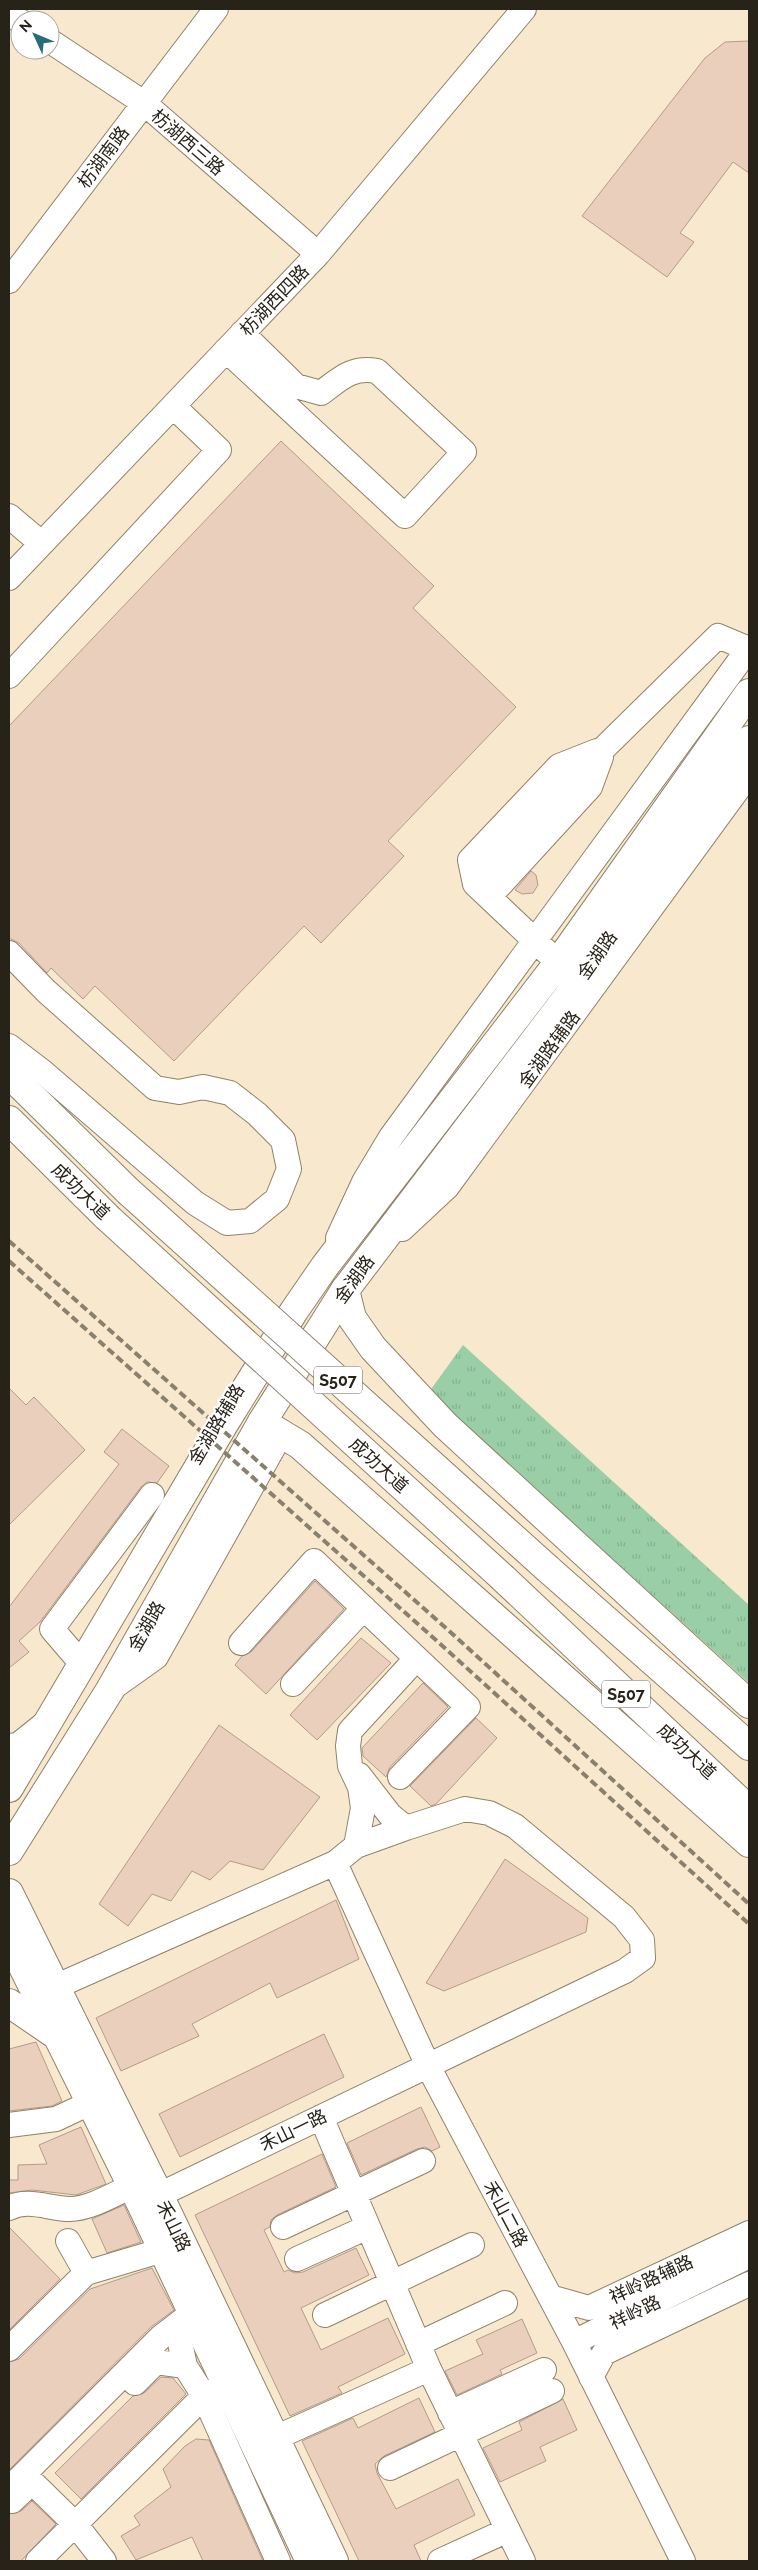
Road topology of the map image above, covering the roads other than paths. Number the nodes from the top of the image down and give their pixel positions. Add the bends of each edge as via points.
1 (216, 9) edge
2 (517, 17) edge
3 (60, 48) edge
4 (144, 103) junction
5 (318, 254) junction
6 (9, 281) edge
7 (234, 342) junction
8 (173, 406) junction
9 (9, 516) edge
10 (42, 543) junction
11 (9, 578) edge
12 (749, 648) edge
13 (9, 676) edge
14 (749, 693) edge
15 (749, 740) edge
16 (749, 774) edge
17 (536, 941) junction
18 (9, 954) edge
19 (558, 963) junction
20 (9, 1046) edge
21 (9, 1074) edge
22 (9, 1120) edge
23 (367, 1260) junction
24 (325, 1266) junction
25 (345, 1290) junction
26 (272, 1428) junction
27 (152, 1495) dead end
28 (364, 1608) junction
29 (241, 1642) dead end
30 (416, 1659) junction
31 (82, 1664) junction
32 (293, 1684) dead end
33 (749, 1704) edge
34 (49, 1720) junction
35 (9, 1746) edge
36 (749, 1746) edge
37 (350, 1766) junction
38 (400, 1777) dead end
39 (9, 1788) edge
40 (749, 1810) edge
41 (406, 1828) junction
42 (749, 1843) edge
43 (356, 1846) junction
44 (9, 1850) edge
45 (335, 1864) junction
46 (9, 1893) edge
47 (9, 1939) edge
48 (55, 1987) junction
49 (9, 2003) edge
50 (57, 2036) junction
51 (428, 2066) junction
52 (90, 2103) junction
53 (322, 2117) junction
54 (9, 2125) edge
55 (423, 2160) dead end
56 (132, 2186) junction
57 (354, 2193) junction
58 (159, 2195) junction
59 (9, 2208) edge
60 (283, 2227) dead end
61 (368, 2227) junction
62 (749, 2233) edge
63 (68, 2241) dead end
64 (472, 2245) dead end
65 (163, 2250) junction
66 (749, 2256) edge
67 (297, 2259) dead end
68 (86, 2273) junction
69 (392, 2283) junction
70 (749, 2284) edge
71 (550, 2297) junction
72 (505, 2303) dead end
73 (192, 2313) junction
74 (325, 2315) dead end
75 (574, 2342) junction
76 (418, 2344) junction
77 (9, 2349) edge
78 (185, 2366) junction
79 (429, 2369) junction
80 (591, 2377) junction
81 (215, 2391) junction
82 (450, 2413) junction
83 (460, 2435) junction
84 (275, 2438) junction
85 (48, 2467) dead end
86 (390, 2468) dead end
87 (9, 2489) edge
88 (9, 2504) edge
89 (76, 2525) junction
90 (508, 2530) junction
91 (303, 2559) edge
92 (38, 2561) edge
93 (104, 2561) edge
94 (278, 2561) edge
95 (334, 2561) edge
96 (440, 2561) edge
97 (523, 2561) edge
98 (683, 2561) edge

1 - 4 street, 枋湖南路
2 - 5 street, 枋湖西四路
3 - 4 street, 枋湖西三路
4 - 5 street, 枋湖西三路
4 - 6 street, 枋湖南路
5 - 7 street, 枋湖西四路
7 - 7 street via 404,516 464,452 377,371 362,368 342,377 321,393 296,386
7 - 8 street, 枋湖西四路
8 - 10 street, 枋湖西四路
8 - 13 street via 219,450
9 - 10 street
10 - 11 street, 枋湖西四路
12 - 17 street
12 - 17 street via 718,636 604,748 482,890
14 - 19 main road, 金湖路
15 - 23 main road, 金湖路 via 566,998
16 - 23 street, 金湖路辅路 via 446,1188
17 - 19 street
17 - 24 street via 392,1138 364,1182
18 - 20 street via 155,1088 179,1092 203,1087 230,1093 257,1114 284,1140 289,1169 277,1200 250,1221 227,1223 195,1203
19 - 24 main road, 金湖路
21 - 36 main road, 成功大道 / S507, bridge via 128,1191
22 - 40 main road, 成功大道 / S507, bridge via 107,1217 503,1578
23 - 25 main road, 金湖路
24 - 31 main road, 金湖路 via 224,1424
25 - 26 main road, 金湖路
25 - 33 main road via 352,1318 372,1348 445,1425
26 - 42 main road via 300,1445
26 - 44 main road, 金湖路
27 - 31 street via 52,1629
28 - 29 street via 314,1561
28 - 30 street
28 - 32 street
30 - 37 street via 350,1731
30 - 38 street via 468,1707
31 - 34 main road, 金湖路
34 - 35 street via 18,1745
34 - 39 main road, 金湖路
37 - 41 street via 368,1784 390,1815
37 - 43 street via 360,1788 363,1808
41 - 43 street
41 - 51 street, 禾山一路 via 465,1809 489,1813 515,1826 616,1911 642,1940 643,1958 625,1971
43 - 45 street
45 - 48 street
45 - 51 street, 禾山二路
46 - 48 main road, 禾山路
47 - 50 main road, 禾山路
48 - 58 main road, 禾山路
49 - 50 main road
50 - 52 main road, 禾山路
51 - 53 street, 禾山一路
51 - 71 street, 禾山二路
52 - 54 street via 56,2119
52 - 56 main road, 禾山路
53 - 57 street
53 - 58 street, 禾山一路
55 - 57 street
56 - 59 street via 72,2209 25,2203
56 - 65 main road, 禾山路
57 - 60 street
57 - 61 street
58 - 84 main road, 禾山路
61 - 67 street
61 - 69 street
62 - 71 street, 祥岭路辅路 via 589,2308
63 - 68 street
64 - 69 street
65 - 68 street
65 - 73 main road, 禾山路
66 - 75 street, 祥岭路
68 - 77 street
69 - 74 street
69 - 76 street
70 - 80 street via 604,2352
71 - 75 street, 禾山二路
72 - 76 street
73 - 78 street via 179,2338
73 - 81 main road, 禾山路
73 - 87 street via 161,2337
75 - 80 street, 禾山二路
76 - 79 street
78 - 81 street
78 - 85 street via 156,2362
79 - 82 street
79 - 84 street
80 - 98 street, 禾山二路
81 - 89 street
81 - 91 main road, 禾山路
81 - 94 street
82 - 83 street
82 - 83 street via 548,2380
83 - 86 street
83 - 90 street
84 - 95 main road, 禾山路
88 - 89 street via 32,2482
89 - 92 street
89 - 93 street
90 - 96 street
90 - 97 street

